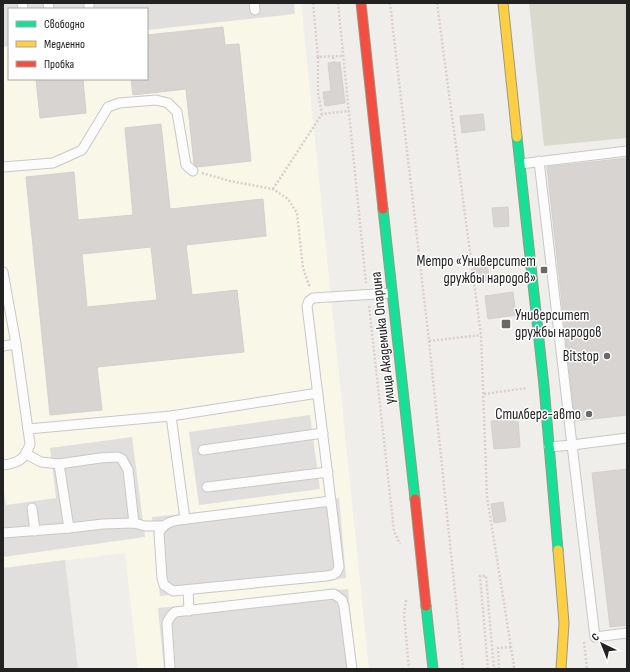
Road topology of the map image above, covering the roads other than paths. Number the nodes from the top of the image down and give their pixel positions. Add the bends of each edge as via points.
1 (361, 3) edge
2 (503, 3) edge
3 (627, 151) edge
4 (539, 161) junction
5 (520, 164) junction
6 (3, 167) edge
7 (193, 171) road end
8 (3, 272) edge
9 (392, 293) junction
10 (16, 344) junction
11 (3, 346) edge
12 (318, 393) junction
13 (171, 416) junction
14 (28, 429) junction
15 (323, 433) junction
16 (627, 438) edge
17 (572, 445) junction
18 (549, 448) junction
19 (203, 450) dead end
20 (26, 454) junction
21 (59, 464) junction
22 (3, 465) edge
23 (328, 472) junction
24 (207, 487) dead end
25 (331, 501) junction
26 (32, 508) dead end
27 (185, 519) junction
28 (134, 523) junction
29 (162, 526) junction
30 (69, 528) junction
31 (35, 530) junction
32 (3, 533) edge
33 (188, 590) junction
34 (189, 611) junction
35 (627, 633) edge
36 (561, 668) edge
37 (170, 669) edge
38 (352, 669) edge
39 (433, 669) edge

1 - 9 street, улица Академика Опарина
2 - 5 street
3 - 4 lane
4 - 5 lane
4 - 17 lane
5 - 18 street
6 - 7 lane via 53,163 82,150 108,107 119,103 156,100 168,103 177,112 186,165
8 - 10 lane
9 - 12 lane via 313,298 309,301 307,306
9 - 39 street, улица Академика Опарина
10 - 11 lane
10 - 14 lane
12 - 13 lane
12 - 15 lane
13 - 14 lane
13 - 27 lane
14 - 20 lane via 30,444
15 - 19 lane
15 - 23 lane
16 - 17 lane
17 - 18 lane
17 - 35 lane via 595,637
18 - 36 street via 564,623
20 - 21 lane via 41,462
20 - 22 lane via 21,460
21 - 28 lane via 118,456 122,458 128,470
21 - 30 lane
23 - 24 lane
23 - 25 lane
25 - 27 lane
25 - 33 lane via 339,567 335,575
26 - 31 lane
27 - 29 lane
28 - 29 lane
28 - 30 lane
29 - 33 lane via 159,533 164,584 173,591
30 - 31 lane
31 - 32 lane
33 - 34 lane
34 - 37 lane via 175,612 167,623
34 - 38 lane via 334,594 342,600 344,607

